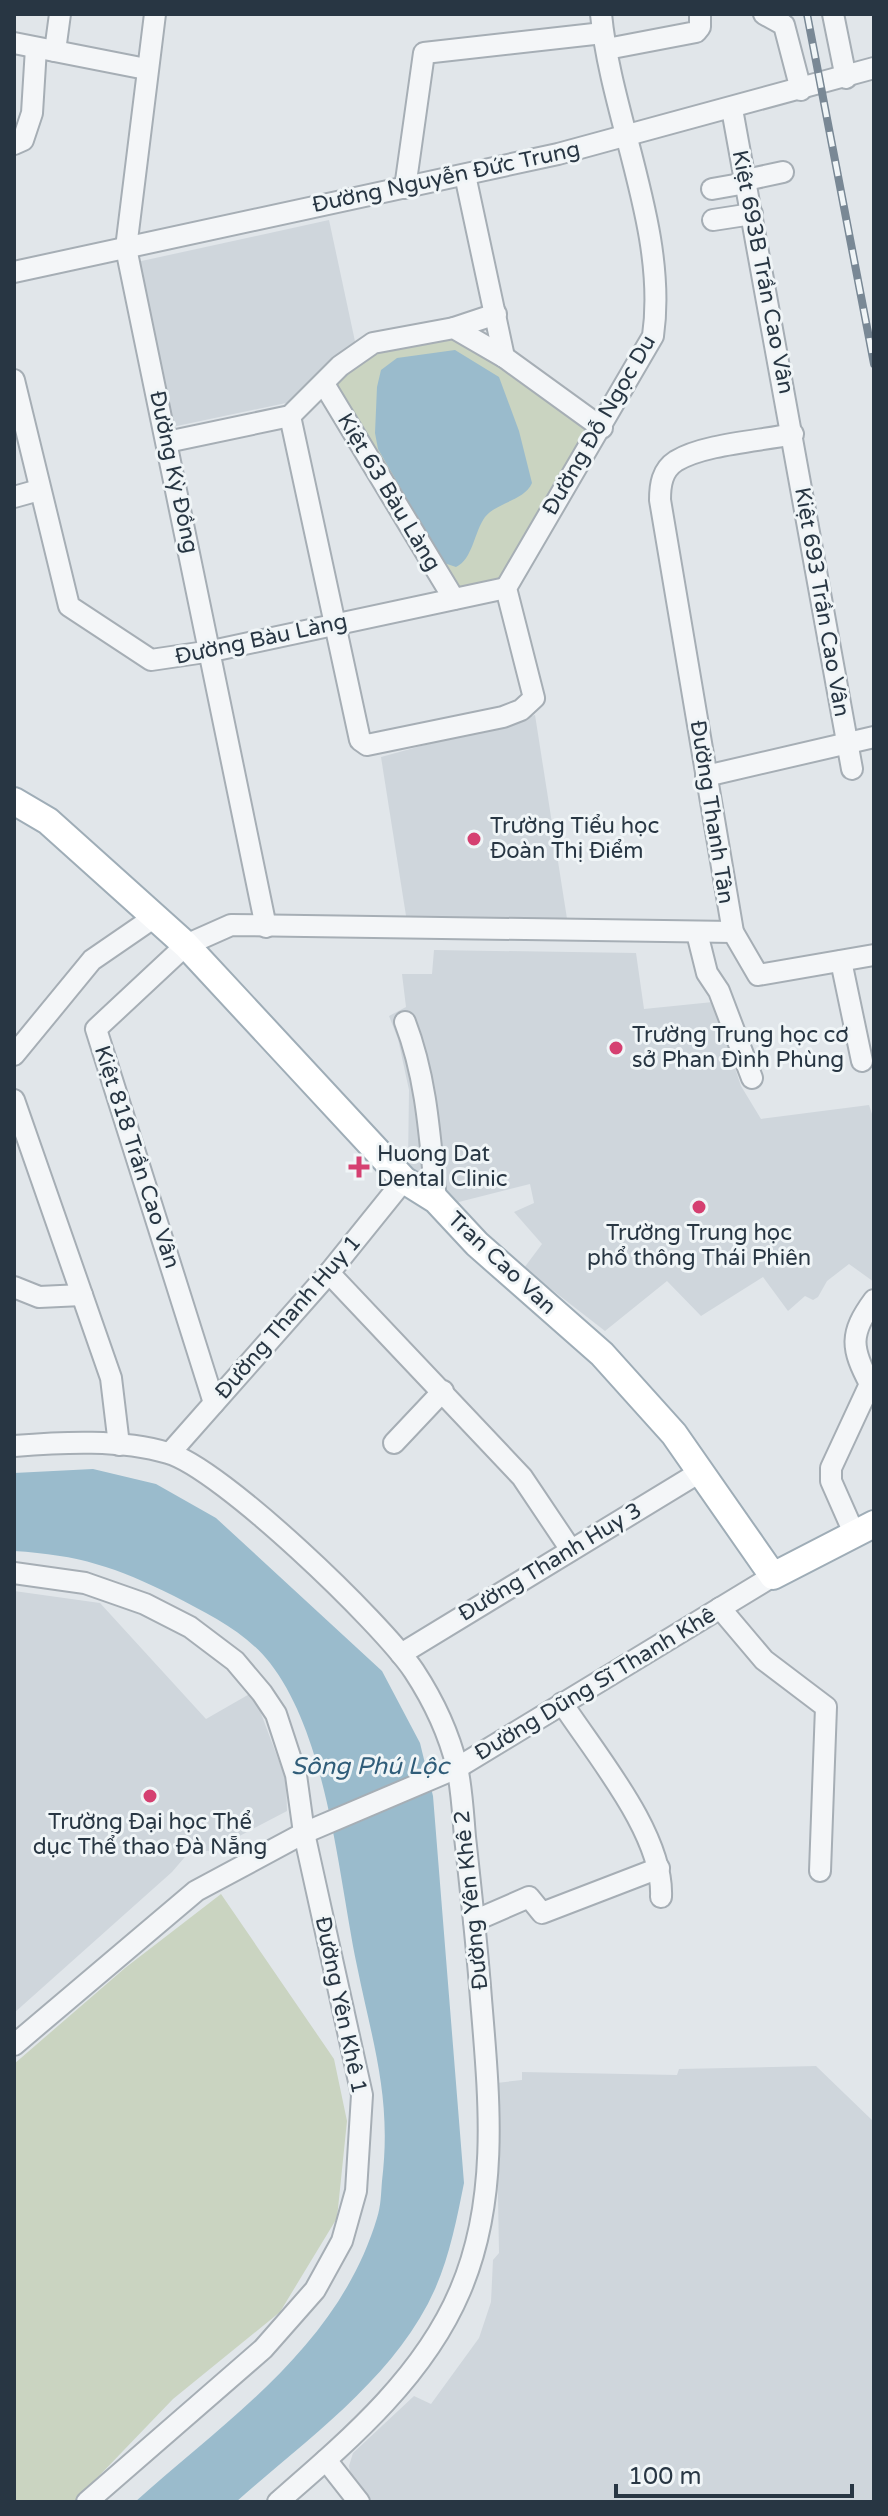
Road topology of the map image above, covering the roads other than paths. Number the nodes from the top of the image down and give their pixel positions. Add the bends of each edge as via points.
1 (60, 14) edge
2 (155, 14) edge
3 (700, 14) edge
4 (833, 14) edge
5 (775, 16) edge
6 (604, 32) edge
7 (14, 43) edge
8 (46, 49) junction
9 (874, 68) edge
10 (146, 69) junction
11 (846, 78) junction
12 (801, 90) junction
13 (732, 109) junction
14 (626, 136) junction
15 (19, 142) edge
16 (783, 172) dead end
17 (465, 175) junction
18 (746, 181) junction
19 (405, 188) junction
20 (712, 189) dead end
21 (752, 214) junction
22 (713, 220) dead end
23 (126, 248) junction
24 (14, 272) edge
25 (496, 314) junction
26 (454, 328) junction
27 (504, 357) junction
28 (14, 380) edge
29 (324, 384) junction
30 (290, 416) junction
31 (602, 428) junction
32 (793, 434) junction
33 (167, 442) junction
34 (39, 490) junction
35 (14, 497) edge
36 (506, 588) junction
37 (454, 599) junction
38 (335, 624) junction
39 (212, 651) junction
40 (874, 737) edge
41 (847, 743) junction
42 (852, 769) dead end
43 (706, 776) junction
44 (14, 801) edge
45 (156, 916) junction
46 (266, 927) junction
47 (733, 932) junction
48 (697, 933) junction
49 (186, 945) junction
50 (874, 955) edge
51 (841, 961) junction
52 (405, 1022) dead end
53 (14, 1055) edge
54 (862, 1061) dead end
55 (752, 1078) dead end
56 (14, 1100) edge
57 (404, 1180) junction
58 (436, 1200) junction
59 (329, 1273) junction
60 (14, 1287) edge
61 (82, 1295) junction
62 (874, 1300) edge
63 (872, 1383) edge
64 (443, 1391) junction
65 (214, 1403) junction
66 (394, 1443) dead end
67 (119, 1445) junction
68 (14, 1446) edge
69 (170, 1453) junction
70 (700, 1472) junction
71 (864, 1528) edge
72 (571, 1550) junction
73 (14, 1573) edge
74 (773, 1576) junction
75 (720, 1608) junction
76 (401, 1654) junction
77 (562, 1703) junction
78 (457, 1768) junction
79 (304, 1833) junction
80 (659, 1868) junction
81 (820, 1871) dead end
82 (661, 1897) dead end
83 (474, 1921) junction
84 (14, 2045) edge
85 (326, 2460) junction
86 (87, 2502) edge
87 (278, 2502) edge
88 (359, 2502) edge

1 - 8 street
2 - 10 street, Đường Kỳ Đồng
3 - 6 street via 696,32
4 - 11 street
5 - 12 street
6 - 14 street, Đường Đỗ Ngọc Du
6 - 19 street via 424,53
7 - 8 street
8 - 10 street
8 - 15 street via 32,113
9 - 11 street, Đường Nguyễn Đức Trung
10 - 23 street, Đường Kỳ Đồng
11 - 12 street, Đường Nguyễn Đức Trung
12 - 13 street, Đường Nguyễn Đức Trung
13 - 14 street, Đường Nguyễn Đức Trung
13 - 18 street, Kiệt 693B Trần Cao Vân
14 - 17 street, Đường Nguyễn Đức Trung
14 - 31 street, Đường Đỗ Ngọc Du via 657,308 653,336
16 - 18 street
17 - 19 street, Đường Nguyễn Đức Trung
17 - 25 street
18 - 20 street
18 - 21 street, Kiệt 693B Trần Cao Vân
19 - 23 street, Đường Nguyễn Đức Trung
21 - 22 street
21 - 32 street, Kiệt 693B Trần Cao Vân
23 - 24 street, Đường Nguyễn Đức Trung
23 - 33 street, Đường Kỳ Đồng
25 - 26 street
25 - 27 street
26 - 27 street
26 - 29 street via 373,343
27 - 31 street
28 - 34 street, Đường Bàu Làng
29 - 30 street
29 - 37 street, Kiệt 63 Bàu Làng
30 - 33 street
30 - 38 street
31 - 36 street, Đường Đỗ Ngọc Du
32 - 41 street, Kiệt 693 Trần Cao Vân
32 - 43 street, Đường Thanh Tân via 697,453 676,461 662,478 660,500
33 - 39 street, Đường Kỳ Đồng
34 - 35 street
34 - 39 street, Đường Bàu Làng via 64,595 77,613 151,660
36 - 37 street, Đường Bàu Làng
36 - 38 street via 534,698 503,717 367,745 360,740
37 - 38 street, Đường Bàu Làng
38 - 39 street, Đường Bàu Làng
39 - 46 street, Đường Kỳ Đồng
40 - 41 street
41 - 42 street, Kiệt 693 Trần Cao Vân
41 - 43 street
43 - 47 street, Đường Thanh Tân
44 - 45 main road, Tran Cao Van via 48,821
45 - 49 main road, Tran Cao Van
45 - 53 street via 92,960
46 - 48 street, Đường Thanh Tân
46 - 49 street, Đường Thanh Tân via 231,925
47 - 48 street, Đường Thanh Tân
47 - 51 street via 758,975
48 - 55 street via 707,973
49 - 57 main road, Tran Cao Van
49 - 65 street, Kiệt 818 Trần Cao Vân via 96,1029
50 - 51 street
51 - 54 street
52 - 58 street via 425,1090
56 - 61 street
57 - 58 main road, Tran Cao Van
57 - 59 street, Đường Thanh Huy 1
58 - 70 main road, Tran Cao Van via 477,1244 602,1354 674,1434
59 - 64 street
59 - 65 street, Đường Thanh Huy 1
60 - 61 street via 39,1297
61 - 67 street via 111,1378
62 - 63 street via 854,1347
63 - 71 street via 831,1468 831,1481
64 - 66 street
64 - 72 street via 522,1477
65 - 69 street, Đường Thanh Huy 1
67 - 68 street, Đường Yên Khê 2
67 - 69 street, Đường Yên Khê 2
69 - 76 street, Đường Yên Khê 2 via 246,1503
70 - 72 street, Đường Thanh Huy 3
70 - 74 main road, Tran Cao Van
71 - 74 main road
72 - 76 street, Đường Thanh Huy 3
73 - 79 street, Đường Yên Khê 1 via 54,1576 121,1595 190,1627 235,1661 276,1714 296,1775
74 - 75 street, Đường Dũng Sĩ Thanh Khê
75 - 77 street, Đường Dũng Sĩ Thanh Khê
75 - 81 street via 764,1660 826,1707
76 - 78 street, Đường Yên Khê 2 via 436,1708
77 - 78 street, Đường Dũng Sĩ Thanh Khê
77 - 80 street via 648,1835
78 - 79 street, Đường Dũng Sĩ Thanh Khê
78 - 83 street, Đường Yên Khê 2
79 - 84 street, Đường Dũng Sĩ Thanh Khê via 196,1891
79 - 86 street, Đường Yên Khê 1 via 362,2095 356,2191 342,2241 315,2290 271,2341
80 - 82 street
80 - 83 street via 542,1913 529,1897
83 - 85 street, Đường Yên Khê 2 via 490,2131 480,2228 460,2291 418,2364
85 - 87 street, Đường Yên Khê 2
85 - 88 street

